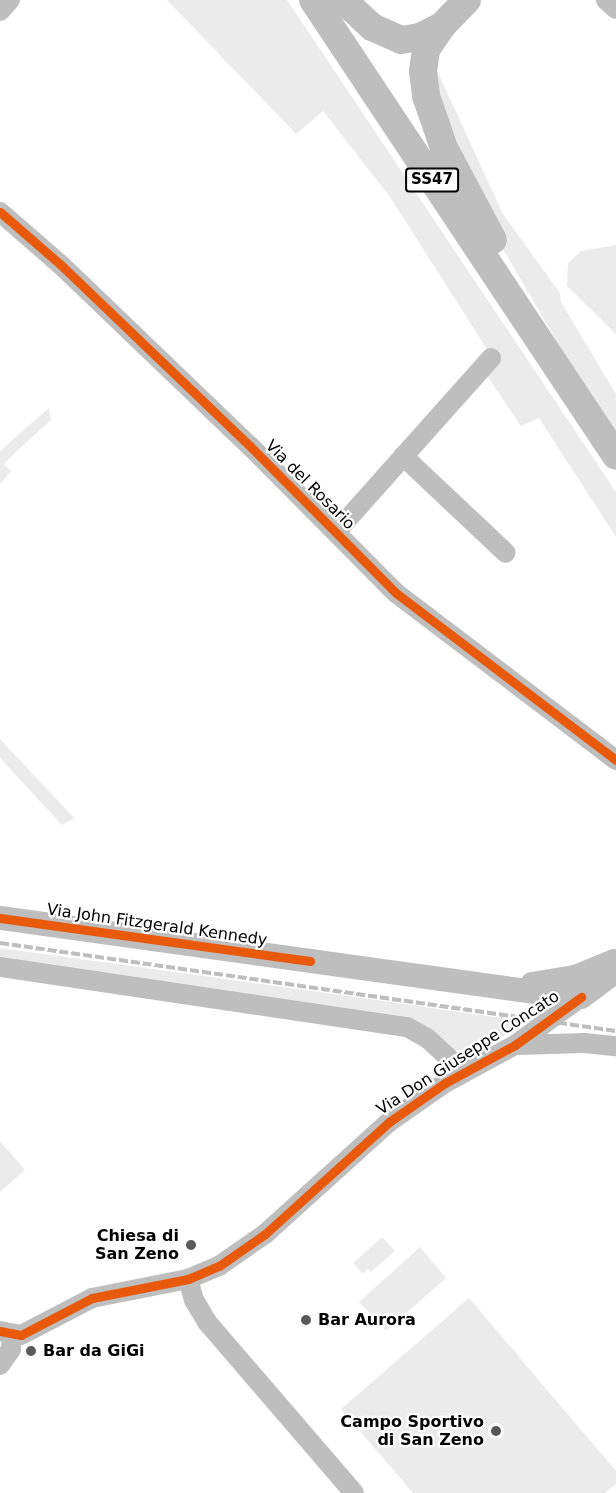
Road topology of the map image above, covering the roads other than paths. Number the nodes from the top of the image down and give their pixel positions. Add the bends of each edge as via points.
1 (10, 0) edge
2 (313, 0) edge
3 (343, 0) edge
4 (468, 0) edge
5 (606, 0) edge
6 (616, 9) edge
7 (0, 11) edge
8 (442, 26) junction
9 (0, 212) edge
10 (491, 358) dead end
11 (552, 359) junction
12 (403, 456) junction
13 (616, 456) edge
14 (336, 532) junction
15 (506, 553) dead end
16 (616, 760) edge
17 (0, 918) edge
18 (616, 960) edge
19 (0, 967) edge
20 (616, 971) edge
21 (580, 989) junction
22 (514, 1045) junction
23 (616, 1046) edge
24 (464, 1072) junction
25 (189, 1279) junction
26 (6, 1334) edge
27 (0, 1365) edge
28 (354, 1493) edge

1 - 7 street
2 - 11 highway, SS47
3 - 8 highway via 372,27 401,40 420,38
4 - 8 highway
5 - 6 street
8 - 11 highway via 426,50 423,71 433,119 471,201 534,307
9 - 14 street, Via del Rosario via 61,265
10 - 12 street, Via del Rosario
11 - 13 highway, SS47
12 - 14 street, Via del Rosario
12 - 15 street
14 - 16 street, Via del Rosario via 396,593
17 - 21 main road, Via John Fitzgerald Kennedy via 513,987
18 - 21 main road
19 - 24 street, Via Don Giuseppe Concato via 406,1027 427,1038
20 - 21 main road
21 - 22 street, Via Don Giuseppe Concato
22 - 23 street
22 - 24 street, Via Don Giuseppe Concato
24 - 25 street, Via Don Giuseppe Concato via 389,1122 242,1252
25 - 26 street, Via Don Giuseppe Concato via 92,1298 26,1334
25 - 28 street via 194,1300 207,1322
26 - 27 street via 11,1349

